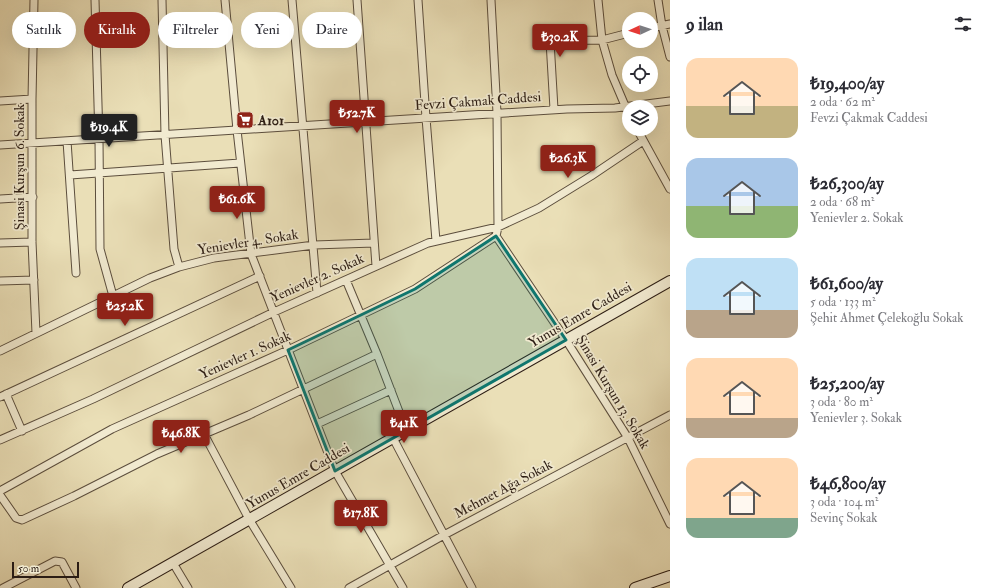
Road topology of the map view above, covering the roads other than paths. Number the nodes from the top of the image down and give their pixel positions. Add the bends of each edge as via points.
1 (34, 0) edge
2 (95, 0) edge
3 (162, 0) edge
4 (225, 0) edge
5 (292, 0) edge
6 (357, 0) edge
7 (418, 0) edge
8 (491, 0) edge
9 (598, 0) edge
10 (658, 0) edge
11 (670, 24) edge
12 (662, 26) junction
13 (658, 27) edge
14 (622, 35) edge
15 (602, 40) junction
16 (670, 57) edge
17 (32, 100) junction
18 (622, 100) edge
19 (0, 101) edge
20 (670, 101) edge
21 (658, 103) edge
22 (622, 107) edge
23 (554, 109) junction
24 (497, 113) junction
25 (426, 118) junction
26 (365, 122) junction
27 (302, 126) junction
28 (237, 130) junction
29 (165, 135) junction
30 (640, 136) edge
31 (99, 139) junction
32 (67, 141) junction
33 (643, 141) junction
34 (33, 143) junction
35 (0, 145) edge
36 (240, 163) junction
37 (167, 168) junction
38 (99, 173) junction
39 (70, 175) junction
40 (670, 189) edge
41 (33, 197) junction
42 (0, 198) edge
43 (498, 227) junction
44 (496, 236) junction
45 (436, 241) junction
46 (32, 242) junction
47 (0, 243) edge
48 (374, 243) junction
49 (314, 245) junction
50 (251, 254) junction
51 (376, 266) junction
52 (178, 268) junction
53 (76, 273) dead end
54 (260, 276) junction
55 (34, 280) junction
56 (346, 280) junction
57 (0, 281) edge
58 (670, 281) edge
59 (317, 293) junction
60 (113, 296) junction
61 (274, 312) junction
62 (361, 315) junction
63 (36, 333) junction
64 (566, 340) junction
65 (288, 350) junction
66 (0, 351) edge
67 (377, 354) junction
68 (303, 388) junction
69 (391, 390) junction
70 (3, 396) edge
71 (670, 415) edge
72 (317, 424) junction
73 (406, 430) junction
74 (22, 431) junction
75 (204, 434) junction
76 (393, 438) junction
77 (628, 438) junction
78 (0, 440) edge
79 (336, 471) junction
80 (0, 491) edge
81 (0, 495) edge
82 (249, 519) junction
83 (670, 524) edge
84 (444, 535) junction
85 (173, 563) junction
86 (391, 566) junction
87 (670, 576) edge
88 (3, 588) edge
89 (76, 588) edge
90 (128, 588) edge
91 (188, 588) edge
92 (291, 588) edge
93 (349, 588) edge
94 (403, 588) edge
95 (472, 588) edge
96 (635, 588) edge

1 - 17 street, Şinasi Kurşun 6. Sokak
2 - 31 street
3 - 29 street
4 - 28 street
5 - 27 street
6 - 26 street
7 - 25 street
8 - 24 street
9 - 15 street
10 - 12 street
11 - 12 street
12 - 13 street
12 - 16 street
14 - 15 street
15 - 18 street
15 - 23 street via 550,41
17 - 19 street
17 - 34 street, Şinasi Kurşun 6. Sokak
20 - 21 street, Fevzi Çakmak Caddesi
22 - 23 street, Fevzi Çakmak Caddesi
23 - 24 street, Fevzi Çakmak Caddesi
24 - 25 street, Fevzi Çakmak Caddesi
24 - 43 street
25 - 26 street, Fevzi Çakmak Caddesi
25 - 45 street
26 - 27 street, Fevzi Çakmak Caddesi
26 - 48 street
27 - 28 street, Fevzi Çakmak Caddesi
27 - 49 street
28 - 29 street, Fevzi Çakmak Caddesi
28 - 36 street
29 - 31 street, Fevzi Çakmak Caddesi
29 - 37 street
30 - 33 street
31 - 32 street, Fevzi Çakmak Caddesi
31 - 38 street
32 - 34 street, Fevzi Çakmak Caddesi
32 - 39 street
33 - 40 street
33 - 43 street, Yenievler 2. Sokak via 539,208
34 - 35 street, Fevzi Çakmak Caddesi
34 - 41 street, Şinasi Kurşun 6. Sokak
36 - 37 street
36 - 50 street
37 - 38 street
37 - 52 street
38 - 39 street
38 - 60 street via 100,249
39 - 53 street
41 - 42 street
41 - 46 street, Şinasi Kurşun 6. Sokak
43 - 44 street
43 - 45 street, Yenievler 2. Sokak
44 - 62 street, Yenievler 1. Sokak via 415,289
44 - 64 street, Şinasi Kurşun 13. Sokak
45 - 51 street, Yenievler 2. Sokak
46 - 47 street
46 - 55 street, Şinasi Kurşun 6. Sokak
48 - 49 street, Yenievler 4. Sokak
48 - 51 street
49 - 50 street, Yenievler 4. Sokak
49 - 59 street
50 - 52 street, Yenievler 4. Sokak via 214,258
50 - 54 street
51 - 56 street, Yenievler 2. Sokak
52 - 60 street, Yenievler 4. Sokak
54 - 61 street
54 - 70 street
55 - 57 street
55 - 63 street, Şinasi Kurşun 6. Sokak
56 - 59 street, Yenievler 2. Sokak
56 - 62 street
58 - 64 street, Yunus Emre Caddesi
59 - 61 street, Yenievler 2. Sokak
60 - 63 street, Yenievler 4. Sokak
61 - 65 street
61 - 74 street, Yenievler 2. Sokak
62 - 65 street, Yenievler 1. Sokak
62 - 67 street
63 - 66 street, Yenievler 4. Sokak
64 - 73 street, Yunus Emre Caddesi
64 - 77 street, Şinasi Kurşun 13. Sokak
65 - 68 street
65 - 80 street, Yenievler 1. Sokak via 112,429
67 - 68 street
67 - 69 street
68 - 72 street
68 - 75 street
69 - 72 street
69 - 73 street
70 - 74 street
71 - 77 street, Mehmet Ağa Sokak
72 - 79 street
73 - 76 street, Yunus Emre Caddesi
74 - 78 street, Yenievler 2. Sokak
75 - 81 street via 22,520 16,518
75 - 82 street
76 - 79 street, Yunus Emre Caddesi
76 - 84 street
77 - 83 street, Şinasi Kurşun 13. Sokak
77 - 84 street, Mehmet Ağa Sokak
79 - 82 street, Yunus Emre Caddesi
79 - 86 street
82 - 85 street, Yunus Emre Caddesi
82 - 92 street
84 - 86 street, Mehmet Ağa Sokak
84 - 95 street
85 - 90 street, Yunus Emre Caddesi
85 - 91 street
86 - 93 street, Mehmet Ağa Sokak
86 - 94 street
87 - 96 street
88 - 89 street via 55,560 62,562

